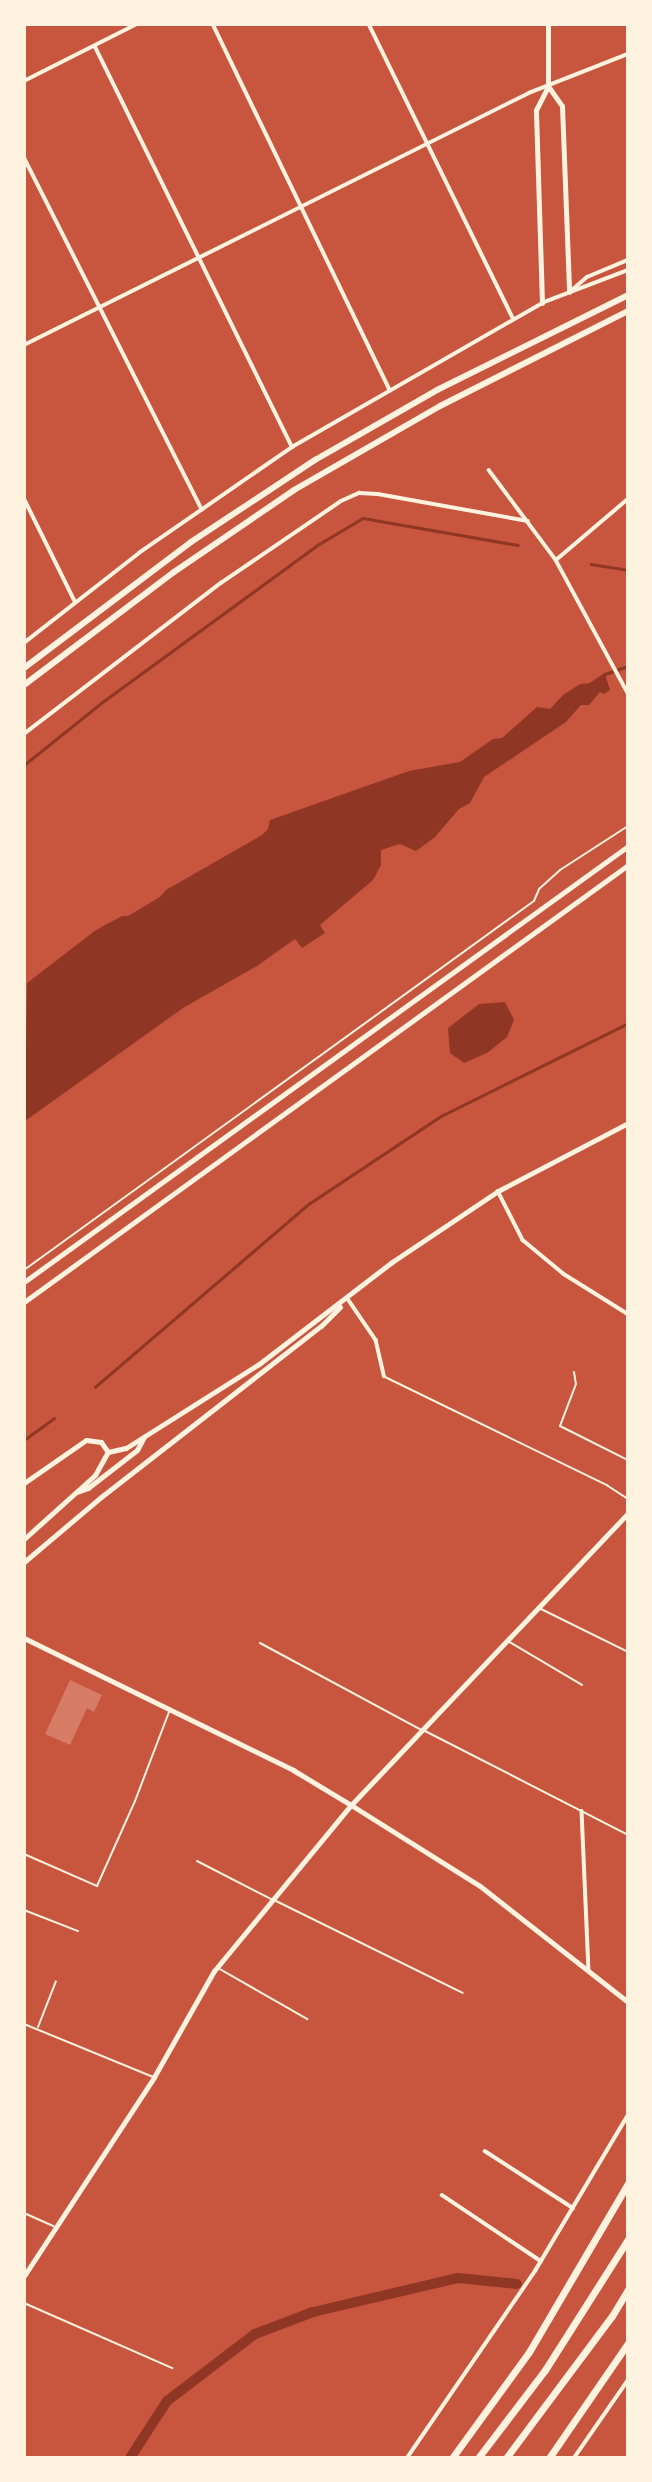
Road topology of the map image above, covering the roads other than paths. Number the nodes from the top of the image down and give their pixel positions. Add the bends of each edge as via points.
1 (137, 24) edge
2 (213, 24) edge
3 (369, 24) edge
4 (548, 24) edge
5 (95, 46) junction
6 (628, 54) edge
7 (24, 80) edge
8 (548, 86) junction
9 (428, 145) junction
10 (24, 157) edge
11 (301, 206) junction
12 (200, 257) junction
13 (628, 260) edge
14 (628, 270) edge
15 (569, 292) junction
16 (628, 295) edge
17 (542, 303) junction
18 (99, 307) junction
19 (628, 312) edge
20 (513, 318) junction
21 (24, 345) edge
22 (390, 390) junction
23 (292, 447) junction
24 (489, 470) dead end
25 (24, 498) edge
26 (628, 499) edge
27 (202, 510) junction
28 (528, 521) junction
29 (556, 560) junction
30 (75, 601) junction
31 (24, 643) edge
32 (24, 668) edge
33 (24, 685) edge
34 (628, 693) edge
35 (24, 734) edge
36 (628, 846) edge
37 (628, 865) edge
38 (628, 1124) edge
39 (498, 1191) junction
40 (24, 1282) edge
41 (348, 1299) junction
42 (24, 1302) edge
43 (628, 1314) edge
44 (574, 1372) dead end
45 (384, 1376) joint
46 (146, 1433) junction
47 (108, 1452) junction
48 (628, 1460) edge
49 (24, 1483) edge
50 (74, 1493) junction
51 (628, 1499) edge
52 (628, 1513) edge
53 (24, 1539) edge
54 (24, 1562) edge
55 (538, 1607) junction
56 (24, 1638) edge
57 (507, 1640) junction
58 (260, 1643) dead end
59 (628, 1652) edge
60 (582, 1685) dead end
61 (170, 1708) junction
62 (422, 1730) junction
63 (351, 1805) junction
64 (582, 1811) junction
65 (628, 1835) edge
66 (24, 1854) edge
67 (197, 1861) dead end
68 (273, 1900) junction
69 (24, 1910) edge
70 (78, 1931) dead end
71 (217, 1968) junction
72 (589, 1971) junction
73 (57, 1981) dead end
74 (463, 1993) dead end
75 (628, 2002) edge
76 (306, 2019) dead end
77 (24, 2024) edge
78 (38, 2028) junction
79 (154, 2077) junction
80 (628, 2115) edge
81 (485, 2151) dead end
82 (628, 2183) edge
83 (442, 2195) dead end
84 (573, 2208) junction
85 (24, 2213) edge
86 (57, 2228) junction
87 (628, 2239) edge
88 (541, 2261) junction
89 (24, 2276) edge
90 (628, 2289) edge
91 (24, 2303) edge
92 (628, 2343) edge
93 (172, 2368) dead end
94 (628, 2380) edge
95 (407, 2458) edge
96 (452, 2458) edge
97 (478, 2458) edge
98 (506, 2458) edge
99 (549, 2458) edge
100 (574, 2458) edge

1 - 5 street
2 - 11 street
3 - 9 street
4 - 8 street
5 - 7 street
5 - 12 street
6 - 8 street
8 - 9 street
8 - 15 street via 562,106
8 - 17 street via 536,110
9 - 11 street
9 - 20 street
10 - 18 street
11 - 12 street
11 - 22 street
12 - 18 street
12 - 23 street
13 - 15 street via 587,277
14 - 15 street
15 - 17 street
16 - 32 highway via 437,390 315,460 191,542
17 - 20 street
18 - 21 street
18 - 27 street
19 - 33 highway via 440,406 294,490 174,572
20 - 22 street
22 - 23 street
23 - 27 street
24 - 28 street
25 - 30 street
26 - 29 street
27 - 30 street
28 - 29 street
28 - 35 street via 359,493 221,583
29 - 34 street
30 - 31 street
36 - 40 street
37 - 42 street
38 - 39 street
39 - 41 street via 392,1262
39 - 43 street via 523,1240 564,1274
41 - 45 street via 376,1340
41 - 46 street via 259,1364
41 - 54 street via 321,1326
44 - 48 lane via 576,1384 560,1426
45 - 51 lane
46 - 47 street via 126,1448
46 - 50 street via 137,1450 88,1488
47 - 49 street via 101,1442 86,1440
47 - 50 street via 95,1475
50 - 53 street
52 - 55 street
55 - 57 street
55 - 59 lane
56 - 61 street
57 - 60 lane
57 - 62 street
58 - 62 lane
61 - 63 street
61 - 66 lane via 97,1886
62 - 63 street
62 - 64 lane
63 - 68 street
63 - 72 street via 480,1886
64 - 65 lane
64 - 72 street
67 - 68 lane
68 - 71 street
68 - 74 lane
69 - 70 lane
71 - 76 lane
71 - 79 street
72 - 75 street
73 - 78 lane
77 - 78 lane
78 - 79 lane
79 - 86 street
80 - 84 street
81 - 84 street
82 - 96 highway via 529,2352
83 - 88 street
84 - 88 street
85 - 86 lane
86 - 89 street
87 - 97 highway via 545,2370
88 - 95 street
90 - 98 highway
91 - 93 lane
92 - 99 highway
94 - 100 street

